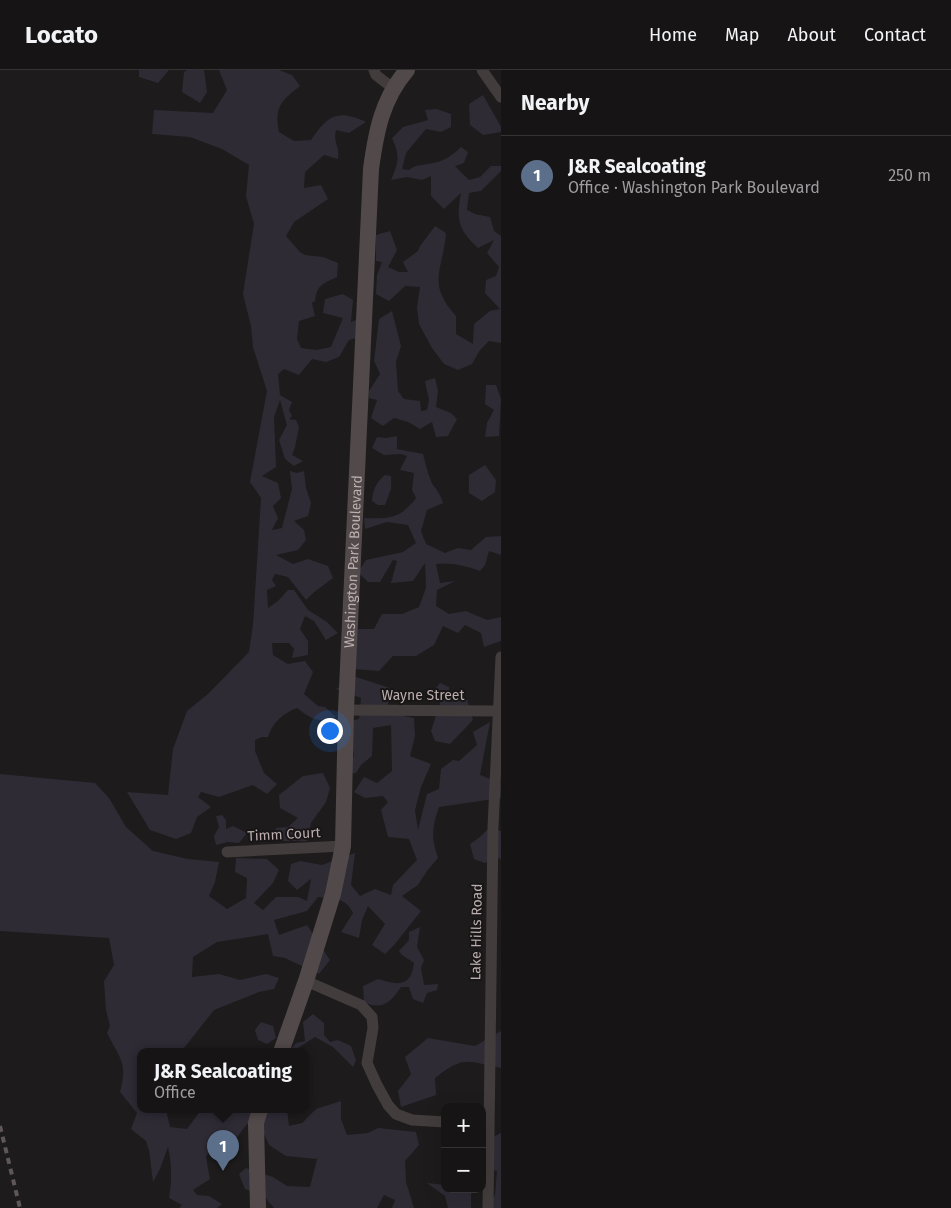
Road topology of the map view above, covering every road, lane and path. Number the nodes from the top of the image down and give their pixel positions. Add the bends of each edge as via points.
1 (374, 70) edge
2 (407, 70) edge
3 (482, 70) edge
4 (394, 89) junction
5 (501, 97) edge
6 (501, 657) edge
7 (346, 710) junction
8 (499, 711) junction
9 (497, 827) edge
10 (343, 846) junction
11 (227, 852) dead end
12 (306, 981) junction
13 (281, 1048) edge
14 (259, 1113) edge
15 (441, 1122) edge
16 (486, 1122) edge
17 (258, 1208) edge
18 (488, 1208) edge

1 - 4 street
2 - 4 street, Washington Park Boulevard
3 - 5 street
4 - 7 street, Washington Park Boulevard via 386,100 375,138 371,169
6 - 8 street, Lake Hills Road
7 - 8 street, Wayne Street
7 - 10 street, Washington Park Boulevard
8 - 9 street, Lake Hills Road
9 - 16 street, Lake Hills Road
10 - 11 street, Timm Court
10 - 12 street, Washington Park Boulevard via 334,894
12 - 13 street, Washington Park Boulevard
12 - 15 street via 361,1005 372,1017 367,1064 376,1085 396,1114 412,1120
14 - 17 street via 256,1123
16 - 18 street, Lake Hills Road

